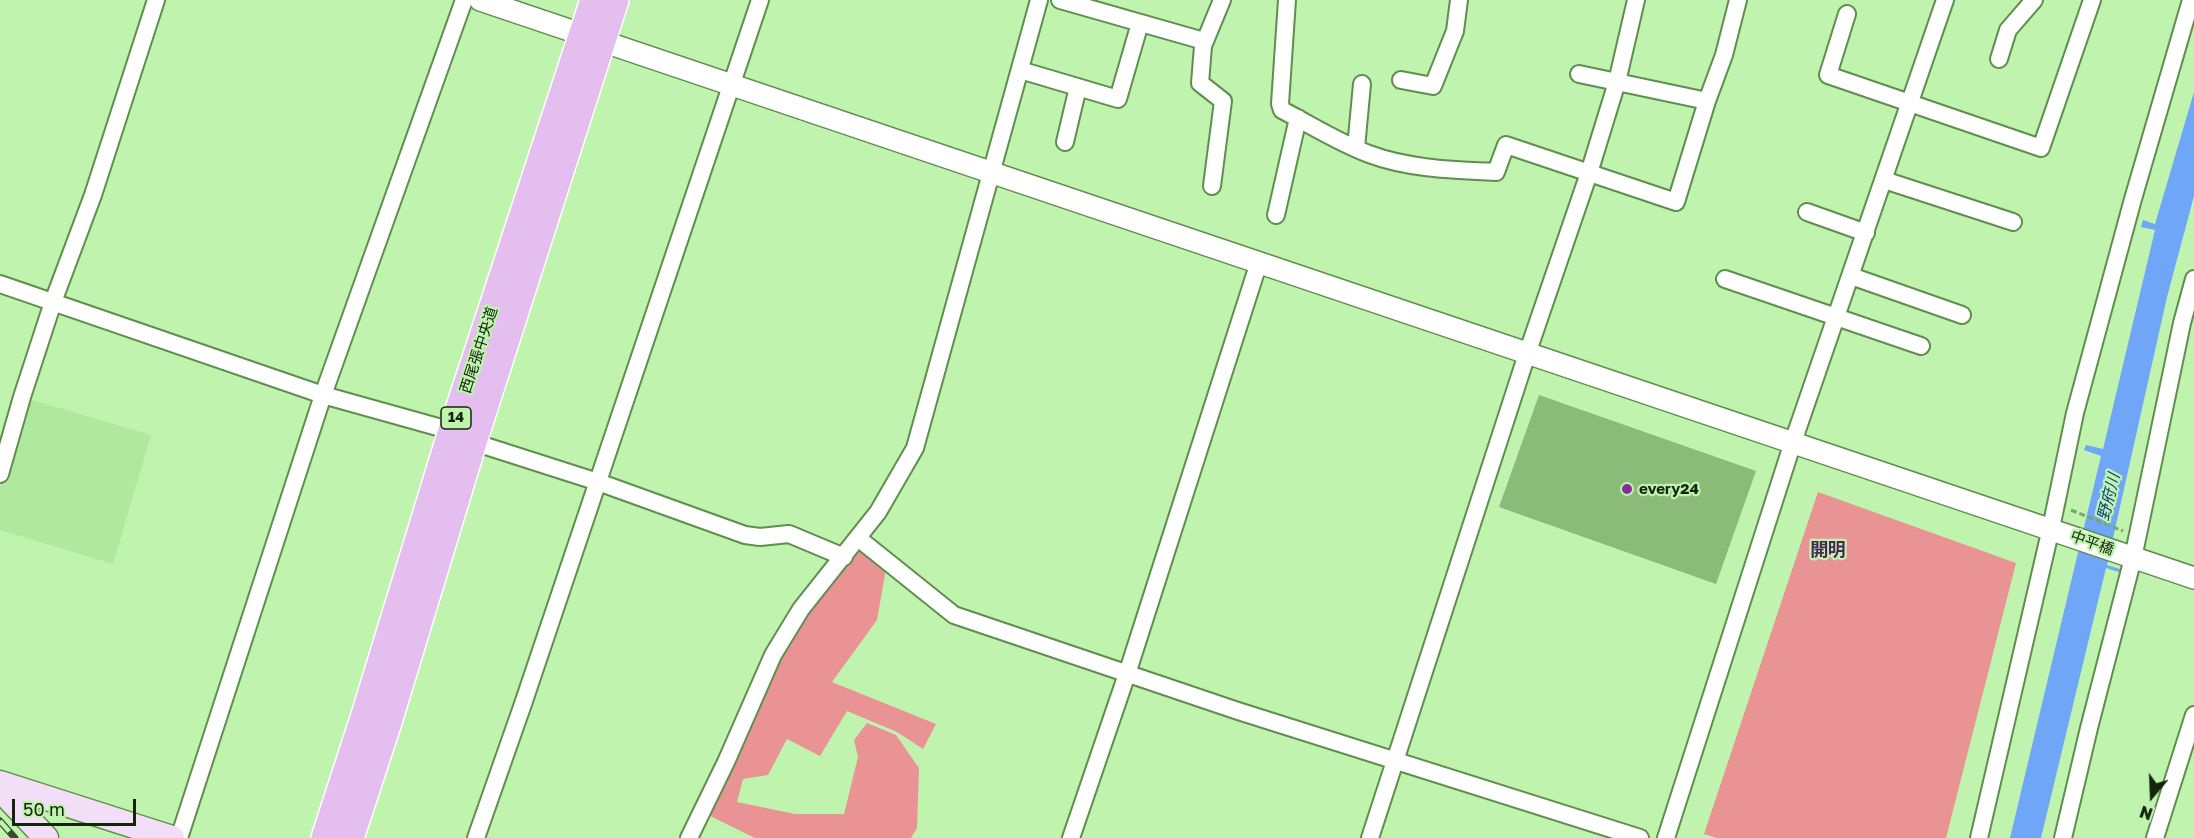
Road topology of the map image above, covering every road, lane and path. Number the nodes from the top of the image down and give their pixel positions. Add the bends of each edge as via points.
1 (156, 0) edge
2 (464, 0) edge
3 (480, 0) edge
4 (594, 0) edge
5 (615, 0) edge
6 (760, 0) edge
7 (1039, 0) edge
8 (1060, 0) edge
9 (1222, 0) edge
10 (1287, 0) edge
11 (1459, 0) edge
12 (1636, 0) edge
13 (1738, 0) edge
14 (1946, 0) edge
15 (2034, 0) edge
16 (2092, 0) edge
17 (2191, 0) edge
18 (1846, 14) dead end
19 (1140, 23) junction
20 (591, 38) junction
21 (1204, 41) junction
22 (1999, 58) dead end
23 (1020, 70) junction
24 (1579, 74) dead end
25 (1401, 80) dead end
26 (1617, 82) junction
27 (1362, 84) dead end
28 (731, 86) junction
29 (1078, 87) junction
30 (1707, 100) junction
31 (1910, 103) junction
32 (1298, 118) junction
33 (1065, 142) dead end
34 (1356, 148) junction
35 (1589, 173) junction
36 (992, 174) junction
37 (1884, 180) junction
38 (1212, 186) dead end
39 (1807, 212) dead end
40 (1276, 214) dead end
41 (2013, 222) dead end
42 (1866, 233) junction
43 (1259, 262) junction
44 (1851, 276) junction
45 (1725, 279) dead end
46 (2194, 279) edge
47 (0, 284) edge
48 (52, 302) junction
49 (1962, 315) dead end
50 (1838, 317) junction
51 (1921, 346) dead end
52 (1527, 354) junction
53 (323, 395) junction
54 (462, 436) junction
55 (1793, 442) junction
56 (0, 474) edge
57 (598, 482) junction
58 (2066, 508) dead end
59 (2051, 528) junction
60 (2130, 534) dead end
61 (858, 538) junction
62 (843, 557) junction
63 (2133, 558) junction
64 (2194, 578) edge
65 (1127, 674) junction
66 (2194, 715) edge
67 (1396, 761) junction
68 (0, 783) edge
69 (0, 789) edge
70 (46, 838) edge
71 (172, 838) edge
72 (179, 838) edge
73 (325, 838) edge
74 (350, 838) edge
75 (476, 838) edge
76 (689, 838) edge
77 (1071, 838) edge
78 (1370, 838) edge
79 (1640, 838) edge
80 (1666, 838) edge
81 (1979, 838) edge
82 (2064, 838) edge
83 (2155, 838) edge

1 - 48 street via 93,195
2 - 53 street
3 - 20 street, 中平橋
4 - 20 main road, 西尾張中央道 / 14
5 - 20 main road, 西尾張中央道 / 14
6 - 28 street
7 - 23 street
8 - 19 street
9 - 21 street
10 - 32 street via 1280,104 1282,111
11 - 25 street via 1455,31 1433,86
12 - 26 street
13 - 30 street
14 - 31 street
15 - 22 street via 2008,30
16 - 31 street via 2042,148
17 - 59 street via 2103,303
18 - 31 street via 1828,75
19 - 21 street
19 - 29 street via 1118,99
20 - 28 street, 中平橋
20 - 54 main road, 西尾張中央道 / 14
21 - 38 street via 1200,82 1223,101
23 - 29 street
23 - 36 street
24 - 26 street
26 - 30 street
26 - 35 street
27 - 34 street
28 - 36 street, 中平橋
28 - 57 street
29 - 33 street
30 - 35 street via 1676,202
31 - 37 street
32 - 34 street
32 - 40 street
34 - 35 street via 1396,163 1496,172 1506,145
35 - 52 street
36 - 43 street, 中平橋
36 - 61 street via 915,448
37 - 41 street
37 - 42 street
39 - 42 street
42 - 44 street
43 - 52 street, 中平橋
43 - 65 street
44 - 49 street
44 - 50 street
45 - 50 street
46 - 63 street
47 - 48 street
48 - 53 street
48 - 56 street
50 - 51 street
50 - 55 street
52 - 55 street, 中平橋
52 - 67 street
53 - 54 street
53 - 72 street
54 - 57 street
54 - 73 main road, 西尾張中央道 / 14
54 - 74 main road, 西尾張中央道 / 14 via 388,722
55 - 59 street, 中平橋
55 - 80 street
57 - 62 street via 745,535 789,534
57 - 75 street
58 - 60 path
59 - 63 street, 中平橋
59 - 81 street
61 - 62 street
61 - 65 street via 954,615
62 - 76 street via 801,609 773,655
63 - 64 street, 中平橋
63 - 82 street
65 - 67 street
65 - 77 street
66 - 83 street
67 - 78 street
67 - 79 street
68 - 71 main road
69 - 70 main road

